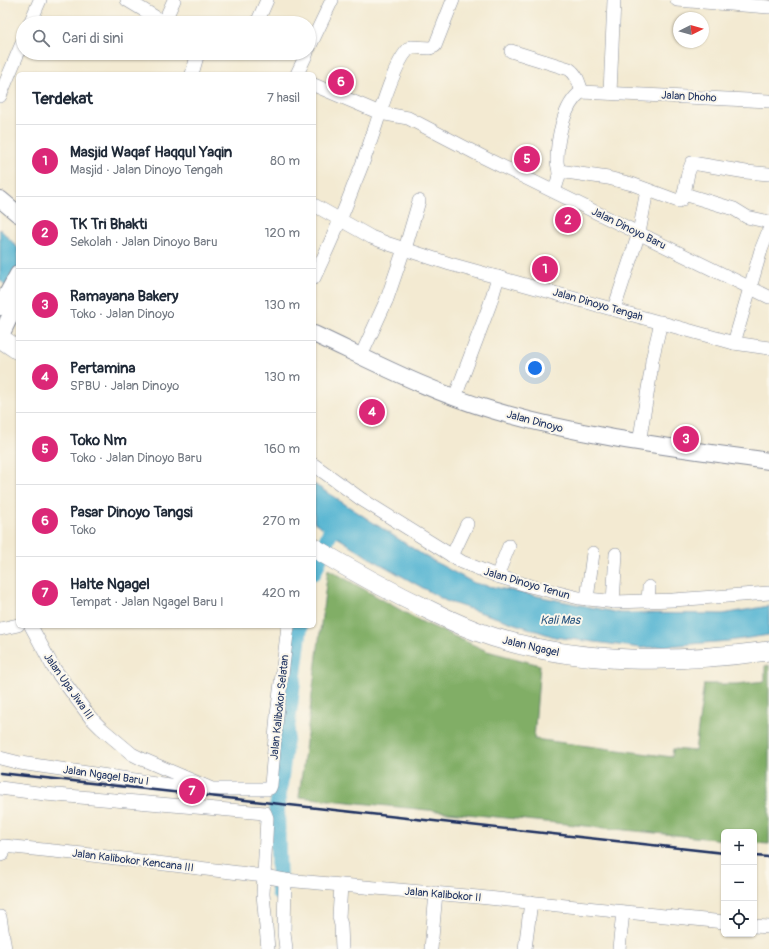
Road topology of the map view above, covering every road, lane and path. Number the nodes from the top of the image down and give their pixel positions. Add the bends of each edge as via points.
1 (40, 0) edge
2 (127, 0) edge
3 (174, 0) edge
4 (267, 0) edge
5 (332, 0) edge
6 (453, 0) edge
7 (614, 0) edge
8 (677, 0) edge
9 (769, 7) edge
10 (33, 16) edge
11 (153, 16) edge
12 (168, 16) edge
13 (260, 16) edge
14 (316, 31) edge
15 (511, 52) dead end
16 (16, 58) edge
17 (196, 60) edge
18 (302, 60) edge
19 (193, 72) edge
20 (298, 72) edge
21 (316, 86) edge
22 (582, 92) junction
23 (610, 93) junction
24 (0, 96) edge
25 (769, 100) edge
26 (380, 113) junction
27 (559, 171) junction
28 (769, 174) edge
29 (0, 188) edge
30 (647, 190) junction
31 (554, 191) junction
32 (684, 194) junction
33 (0, 200) edge
34 (16, 200) edge
35 (419, 202) dead end
36 (316, 207) edge
37 (16, 212) edge
38 (340, 220) junction
39 (769, 222) edge
40 (769, 230) edge
41 (639, 233) junction
42 (404, 249) junction
43 (316, 274) edge
44 (498, 277) junction
45 (16, 281) edge
46 (750, 287) junction
47 (769, 297) edge
48 (9, 304) edge
49 (614, 309) junction
50 (661, 322) junction
51 (316, 335) edge
52 (0, 337) edge
53 (734, 342) junction
54 (769, 348) edge
55 (16, 349) edge
56 (361, 356) junction
57 (455, 397) junction
58 (639, 443) junction
59 (769, 461) edge
60 (316, 466) edge
61 (467, 524) dead end
62 (509, 546) dead end
63 (322, 552) edge
64 (593, 553) dead end
65 (616, 554) dead end
66 (452, 556) junction
67 (497, 576) junction
68 (649, 587) dead end
69 (769, 593) edge
70 (587, 599) junction
71 (613, 602) junction
72 (648, 602) junction
73 (16, 625) edge
74 (32, 628) edge
75 (288, 628) edge
76 (0, 629) edge
77 (769, 651) edge
78 (0, 758) edge
79 (1, 788) edge
80 (212, 788) junction
81 (270, 788) joint
82 (2, 851) edge
83 (276, 879) junction
84 (341, 885) junction
85 (436, 893) junction
86 (531, 902) junction
87 (623, 912) junction
88 (0, 917) edge
89 (721, 922) edge
90 (757, 926) edge
91 (769, 927) edge
92 (5, 949) edge
93 (268, 949) edge
94 (286, 949) edge
95 (342, 949) edge
96 (431, 949) edge
97 (525, 949) edge
98 (619, 949) edge

1 - 10 street
2 - 11 street
3 - 12 street
4 - 13 street
5 - 14 street
6 - 26 street via 435,46 411,47 406,52 393,77
7 - 23 street
8 - 9 street
15 - 22 street via 573,71
16 - 24 street
17 - 19 street
18 - 20 street
21 - 26 street, Jalan Dinoyo Baru
22 - 23 street, Jalan Dhoho
22 - 27 street via 577,95 562,125 557,162
23 - 25 street, Jalan Dhoho
26 - 31 street, Jalan Dinoyo Baru via 408,118
26 - 38 street
27 - 30 street via 608,178
27 - 31 street
28 - 32 street via 692,162
29 - 34 main road
30 - 32 street via 678,201
30 - 41 street
31 - 41 street, Jalan Dinoyo Baru
32 - 39 street via 734,209 747,217
33 - 37 main road
35 - 42 street
36 - 38 street, Jalan Dinoyo Tengah
38 - 42 street, Jalan Dinoyo Tengah via 371,237
38 - 43 street
40 - 46 street
41 - 46 street, Jalan Dinoyo Baru
41 - 49 street
42 - 44 street, Jalan Dinoyo Tengah
42 - 56 street via 387,299
44 - 49 street, Jalan Dinoyo Tengah
44 - 57 street
45 - 48 main road
46 - 47 street, Jalan Dinoyo Baru
46 - 53 street
48 - 52 main road
49 - 50 street, Jalan Dinoyo Tengah
50 - 53 street, Jalan Dinoyo Tengah
50 - 58 street via 652,360
51 - 56 main road, Jalan Dinoyo
52 - 55 highway
53 - 54 street, Jalan Dinoyo Tengah
56 - 57 main road, Jalan Dinoyo
57 - 58 main road, Jalan Dinoyo via 491,410 562,429
58 - 59 main road, Jalan Dinoyo
60 - 66 street, Jalan Dinoyo Tenun via 361,499
61 - 66 street
62 - 67 street
63 - 77 highway, Jalan Ngagel via 444,618 491,637 533,648 572,655 647,660 696,659
64 - 70 street
65 - 71 street
66 - 67 street, Jalan Dinoyo Tenun
67 - 70 street, Jalan Dinoyo Tenun
68 - 72 street
69 - 72 street, Jalan Dinoyo Tenun
70 - 71 street, Jalan Dinoyo Tenun
71 - 72 street, Jalan Dinoyo Tenun
73 - 76 street
74 - 80 street, Jalan Upa Jiwa III via 53,667 101,728 137,757
75 - 81 street, Jalan Kalibokor Selatan
78 - 80 street, Jalan Ngagel Baru I via 169,784
79 - 83 street via 265,813
80 - 81 street, Jalan Upa Jiwa III
82 - 83 street, Jalan Kalibokor Kencana III via 83,854
83 - 84 street, Jalan Kalibokor II
83 - 93 street via 263,901
83 - 94 street
84 - 85 street, Jalan Kalibokor II
84 - 95 street via 339,916
85 - 86 street, Jalan Kalibokor II
85 - 96 street
86 - 87 street, Jalan Kalibokor II
86 - 97 street
87 - 89 street, Jalan Kalibokor II
87 - 98 street
88 - 92 street
90 - 91 street

